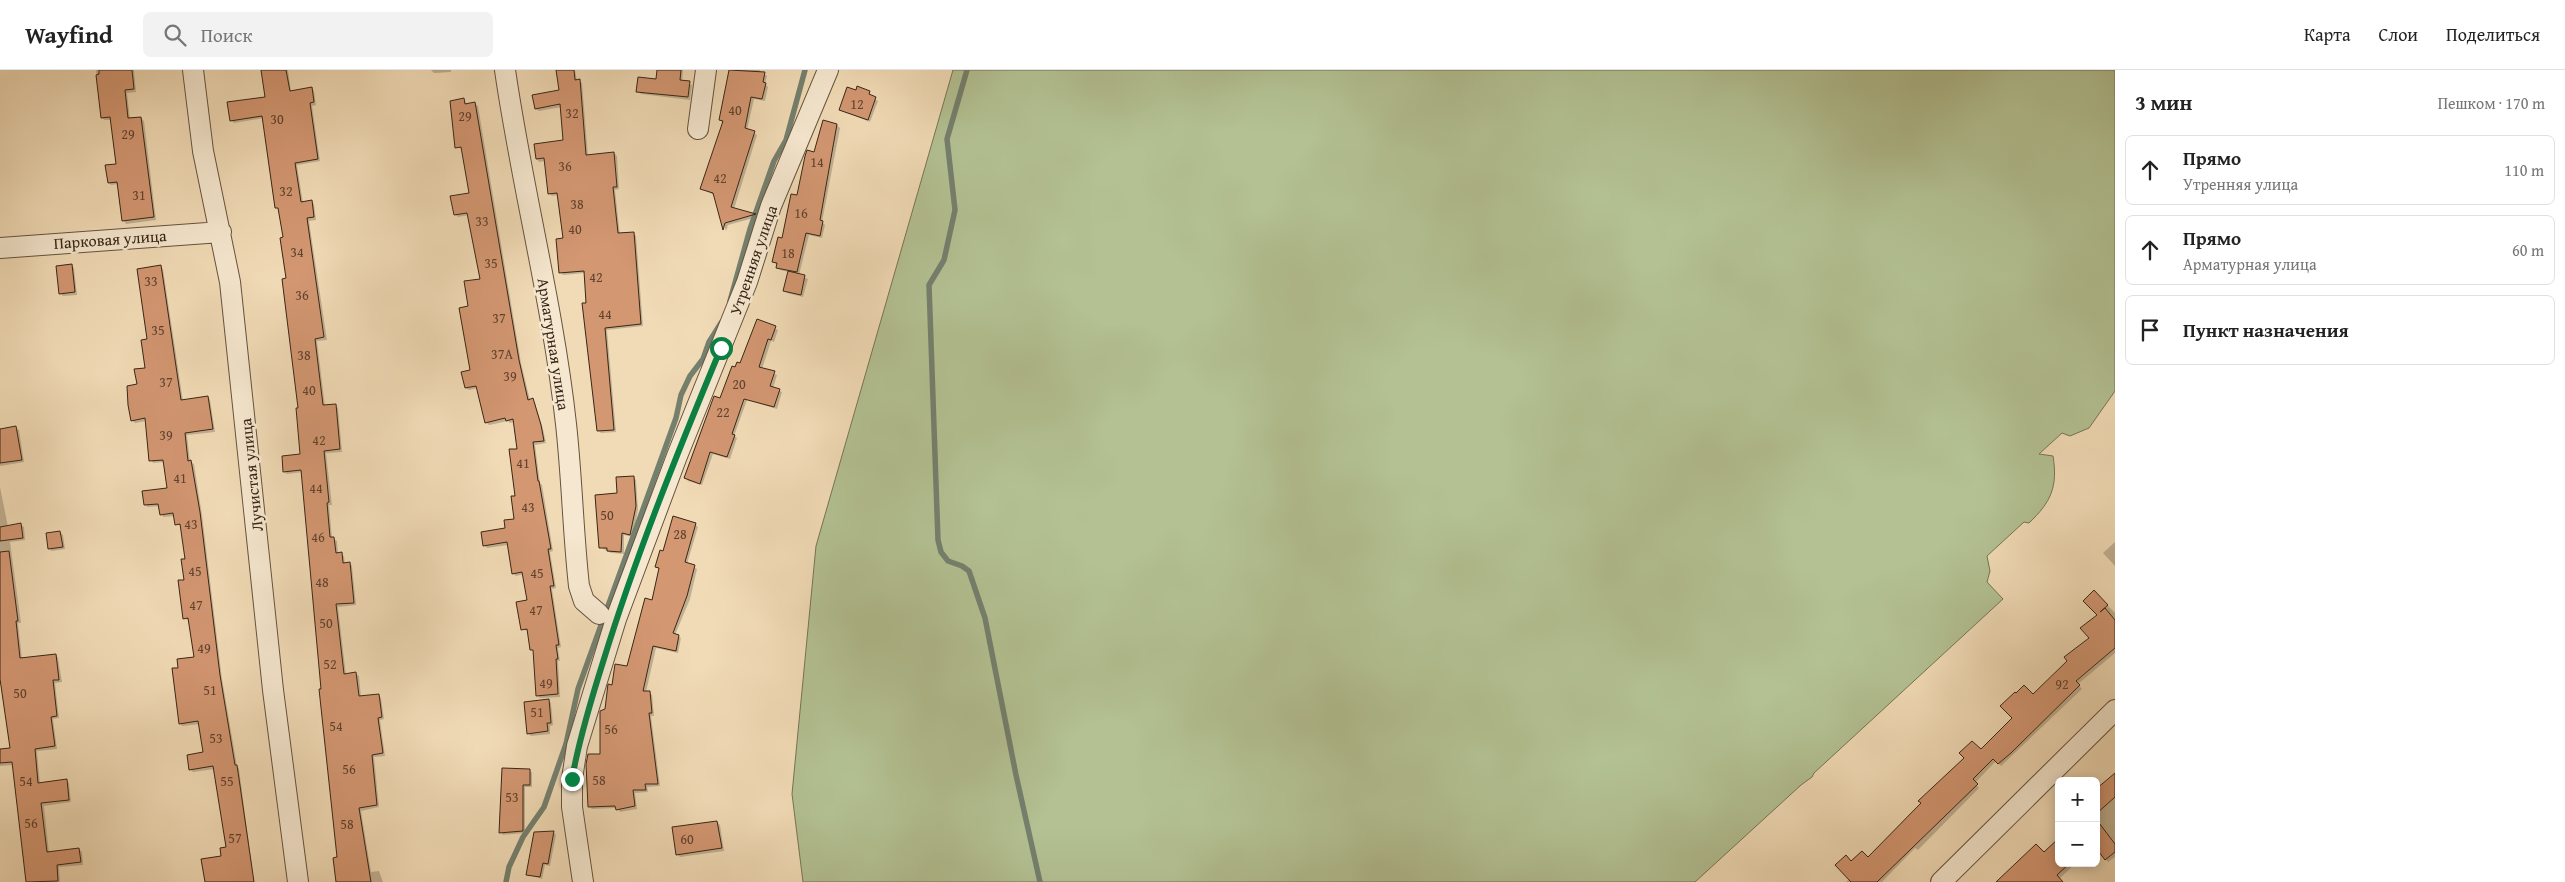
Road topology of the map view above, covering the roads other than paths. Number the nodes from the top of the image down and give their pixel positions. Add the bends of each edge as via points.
1 (193, 70) edge
2 (504, 70) edge
3 (706, 70) edge
4 (828, 70) edge
5 (698, 129) dead end
6 (221, 232) junction
7 (0, 248) edge
8 (608, 617) junction
9 (2115, 710) edge
10 (298, 882) edge
11 (583, 882) edge
12 (1941, 882) edge

1 - 6 street, Лучистая улица via 203,151
2 - 8 street, Арматурная улица via 535,229 566,424 579,586 584,601
3 - 5 street
4 - 8 street, Утренняя улица via 772,206 747,282
6 - 7 street, Парковая улица
6 - 10 street, Лучистая улица via 230,282 273,690
8 - 11 street via 572,779 572,807
9 - 12 street

